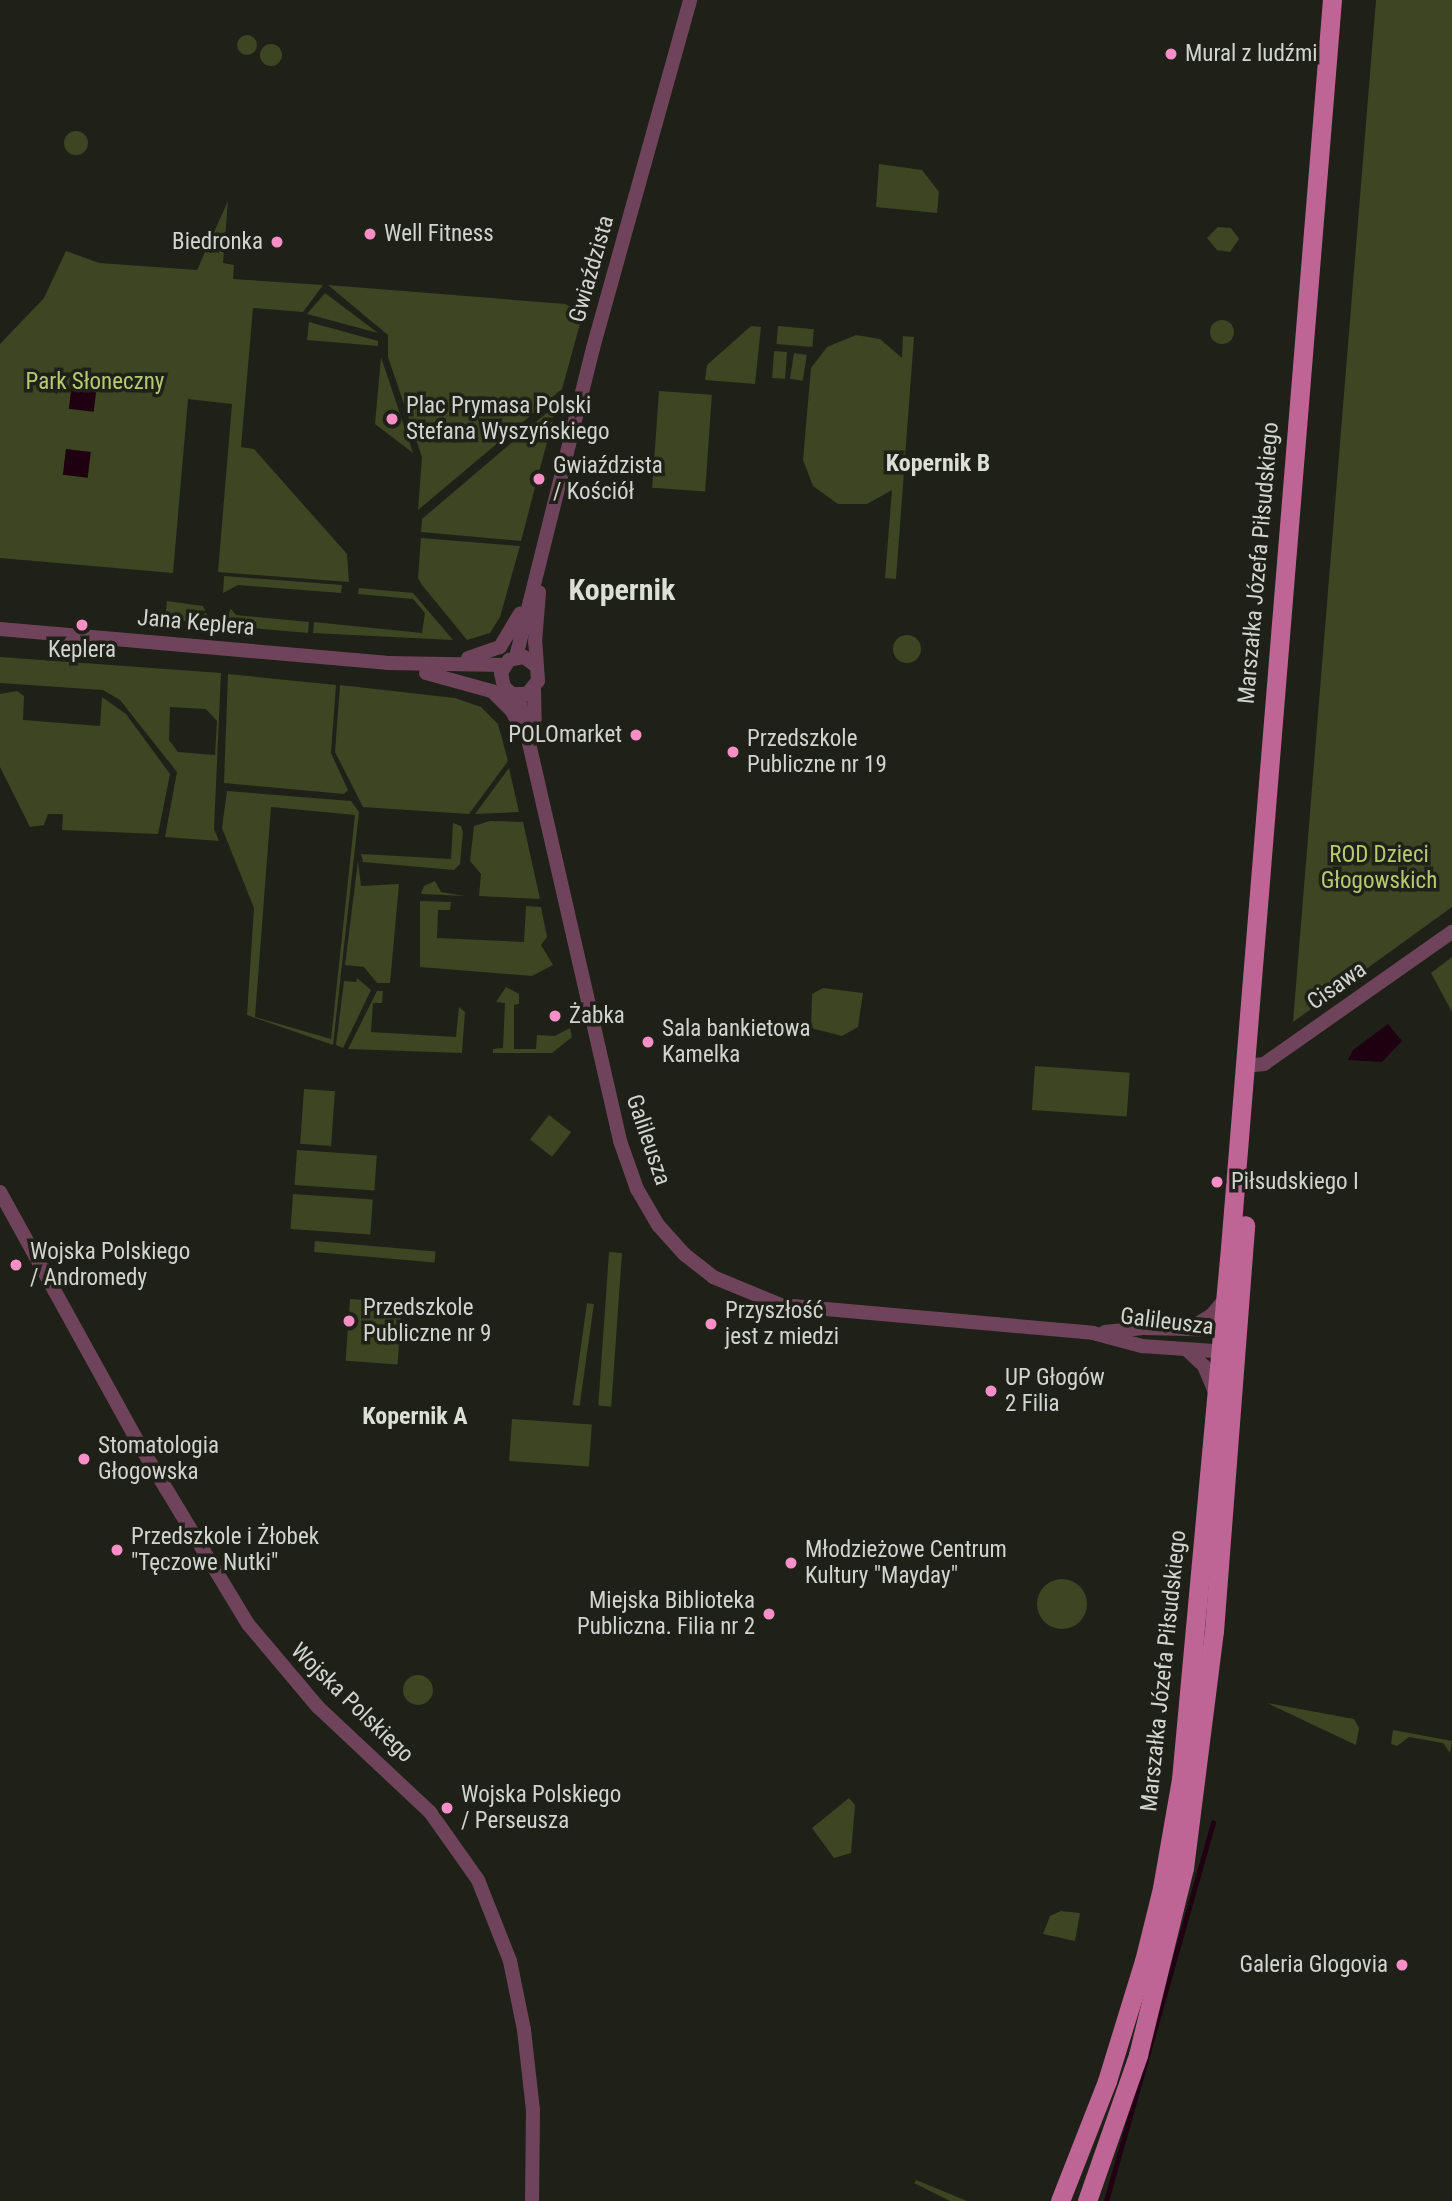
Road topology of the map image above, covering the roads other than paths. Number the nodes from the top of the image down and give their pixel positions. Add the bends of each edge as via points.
1 (691, 0) edge
2 (1332, 0) edge
3 (543, 552) junction
4 (532, 587) junction
5 (0, 629) edge
6 (510, 661) junction
7 (536, 666) junction
8 (420, 668) junction
9 (501, 682) junction
10 (534, 689) junction
11 (518, 695) junction
12 (531, 753) junction
13 (538, 779) junction
14 (1452, 932) edge
15 (1244, 1066) junction
16 (1239, 1130) junction
17 (0, 1192) edge
18 (1225, 1298) junction
19 (1191, 1328) junction
20 (1229, 1330) junction
21 (1093, 1333) junction
22 (1188, 1351) junction
23 (1228, 1352) junction
24 (1215, 1392) junction
25 (531, 2201) edge
26 (1060, 2201) edge
27 (1087, 2201) edge

1 - 3 street, Gwiaździsta via 593,348
2 - 15 main road, Marszałka Józefa Piłsudskiego
3 - 4 street, Gwiaździsta
3 - 7 street, Gwiaździsta
4 - 6 street, Gwiaździsta
4 - 8 street, Jana Keplera via 506,641 492,653
5 - 8 street, Jana Keplera
6 - 7 street
6 - 8 street, Jana Keplera
6 - 9 street, Gwiaździsta
7 - 10 street, Gwiaździsta
8 - 9 street, Jana Keplera
8 - 12 street, Jana Keplera via 492,691 502,699
9 - 11 street
10 - 11 street
10 - 13 street, Galileusza
11 - 12 street, Galileusza
12 - 13 street, Galileusza
13 - 21 street, Galileusza via 620,1141 644,1201 684,1254 713,1277 781,1305
14 - 15 street, Cisawa via 1264,1065
15 - 16 main road, Marszałka Józefa Piłsudskiego
16 - 18 main road, Marszałka Józefa Piłsudskiego
16 - 20 main road, Marszałka Józefa Piłsudskiego via 1246,1199
17 - 25 street, Wojska Polskiego via 142,1449 248,1624 318,1707 430,1812 478,1880 510,1961 524,2030 533,2110
18 - 19 street via 1212,1315
18 - 20 main road, Marszałka Józefa Piłsudskiego
19 - 20 street, Galileusza
19 - 21 street, Galileusza
20 - 23 main road, Marszałka Józefa Piłsudskiego
21 - 22 street, Galileusza
22 - 23 street, Galileusza
22 - 24 street via 1209,1373
23 - 24 main road, Marszałka Józefa Piłsudskiego
23 - 27 main road, Marszałka Józefa Piłsudskiego via 1214,1631 1184,1868 1138,2056
24 - 26 main road, Marszałka Józefa Piłsudskiego via 1187,1722 1168,1858 1118,2048

